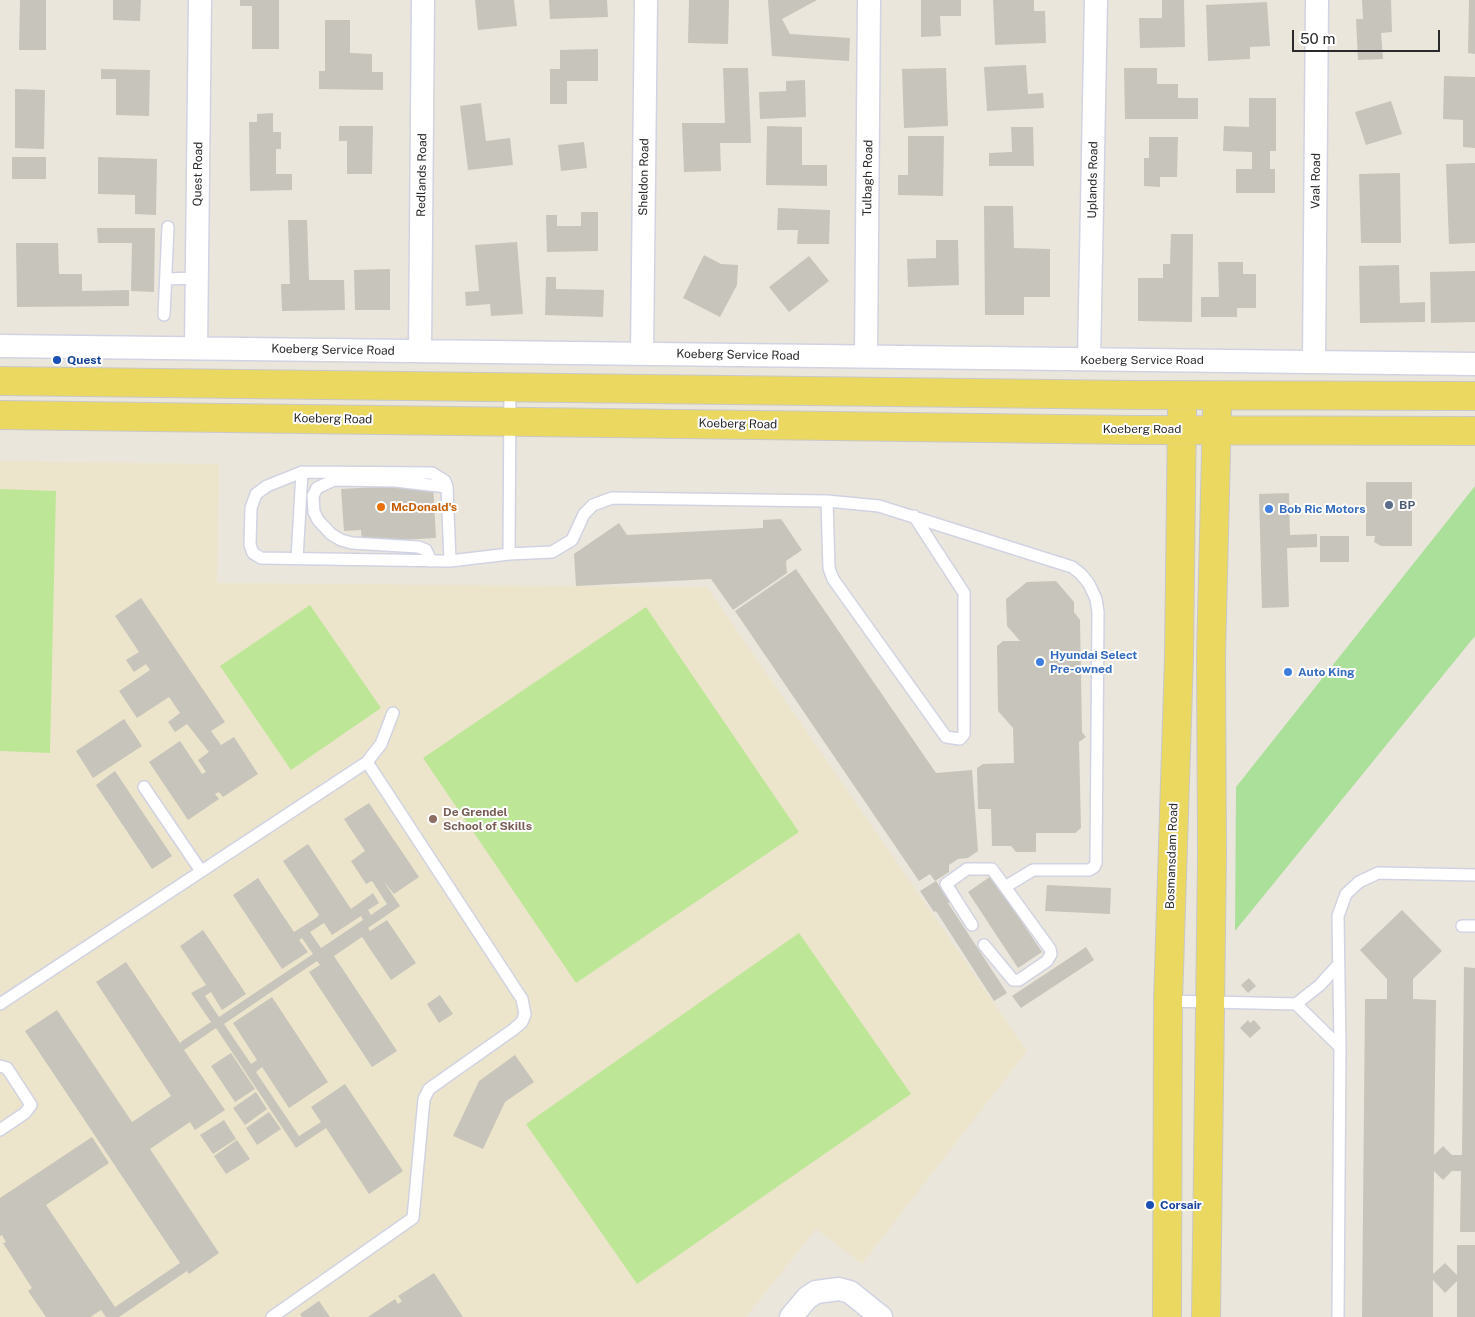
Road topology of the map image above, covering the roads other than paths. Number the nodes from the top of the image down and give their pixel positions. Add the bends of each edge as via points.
1 (200, 0) edge
2 (423, 0) edge
3 (646, 0) edge
4 (869, 0) edge
5 (1096, 0) edge
6 (1317, 0) edge
7 (168, 227) dead end
8 (196, 278) junction
9 (166, 279) junction
10 (164, 315) dead end
11 (0, 346) edge
12 (196, 348) junction
13 (420, 351) junction
14 (642, 354) junction
15 (866, 356) junction
16 (1089, 359) junction
17 (1314, 361) junction
18 (1475, 364) edge
19 (0, 381) edge
20 (510, 387) junction
21 (1182, 395) junction
22 (1218, 396) junction
23 (1475, 396) edge
24 (0, 415) edge
25 (510, 421) junction
26 (1182, 429) junction
27 (1217, 430) junction
28 (1475, 431) edge
29 (302, 472) junction
30 (447, 488) junction
31 (827, 501) junction
32 (914, 516) junction
33 (510, 554) junction
34 (297, 558) junction
35 (431, 561) junction
36 (450, 562) junction
37 (392, 714) dead end
38 (367, 762) junction
39 (144, 786) dead end
40 (201, 871) junction
41 (1475, 875) edge
42 (1004, 887) junction
43 (972, 925) dead end
44 (1462, 926) dead end
45 (1475, 926) edge
46 (984, 945) dead end
47 (1338, 965) junction
48 (1168, 1001) junction
49 (1210, 1003) junction
50 (0, 1004) edge
51 (1296, 1004) junction
52 (1340, 1047) junction
53 (0, 1066) edge
54 (0, 1130) edge
55 (272, 1317) edge
56 (791, 1317) edge
57 (881, 1317) edge
58 (1168, 1317) edge
59 (1206, 1317) edge
60 (1338, 1317) edge

1 - 8 street, Quest Road
2 - 13 street, Redlands Road
3 - 14 street, Sheldon Road
4 - 15 street, Tulbagh Road
5 - 16 street, Uplands Road
6 - 17 street, Vaal Road
7 - 9 lane
8 - 9 lane
8 - 12 street, Quest Road
9 - 10 lane
11 - 12 street, Koeberg Service Road
12 - 13 street, Koeberg Service Road
13 - 14 street, Koeberg Service Road
14 - 15 street, Koeberg Service Road
15 - 16 street, Koeberg Service Road
16 - 17 street, Koeberg Service Road
17 - 18 street, Koeberg Service Road
19 - 20 main road
20 - 21 main road
20 - 25 lane
21 - 22 main road
21 - 26 main road, Bosmansdam Road
22 - 23 main road
22 - 27 main road
24 - 25 main road, Koeberg Road
25 - 26 main road, Koeberg Road
25 - 33 lane
26 - 27 main road, Koeberg Road
26 - 48 main road, Bosmansdam Road via 1179,657
27 - 28 main road, Koeberg Road
27 - 49 main road via 1211,657
29 - 30 lane via 421,472 440,476
29 - 34 lane
29 - 34 lane via 267,486 256,494 251,508 250,545 253,553 261,558
30 - 35 lane via 395,481 334,480 317,488 313,496 318,520 341,540 418,547 426,550
30 - 36 lane
31 - 32 lane via 879,506
31 - 32 lane via 831,574 946,737 960,739 964,734 964,593
31 - 33 lane via 612,498 599,501 584,514 576,535 568,544 552,552
32 - 42 lane via 1072,567 1082,574 1096,599 1096,864 1089,870 1032,870
33 - 36 lane
34 - 35 lane
35 - 36 lane
37 - 38 lane via 381,744
38 - 40 lane
38 - 55 lane via 522,999 525,1014 514,1029 429,1089 424,1099 413,1218
39 - 40 lane
40 - 50 lane
41 - 47 lane via 1378,873 1359,882 1346,894 1338,916
42 - 43 lane via 990,869 970,868 948,882 947,888
42 - 46 lane via 1050,949 1050,958 1019,980 1013,980
44 - 45 lane
47 - 51 lane
47 - 52 lane
48 - 49 lane
48 - 58 main road, Bosmansdam Road
49 - 51 lane
49 - 59 main road
51 - 52 lane
52 - 60 lane
53 - 54 lane via 7,1068 32,1105
56 - 57 street via 816,1292 839,1289 850,1292

